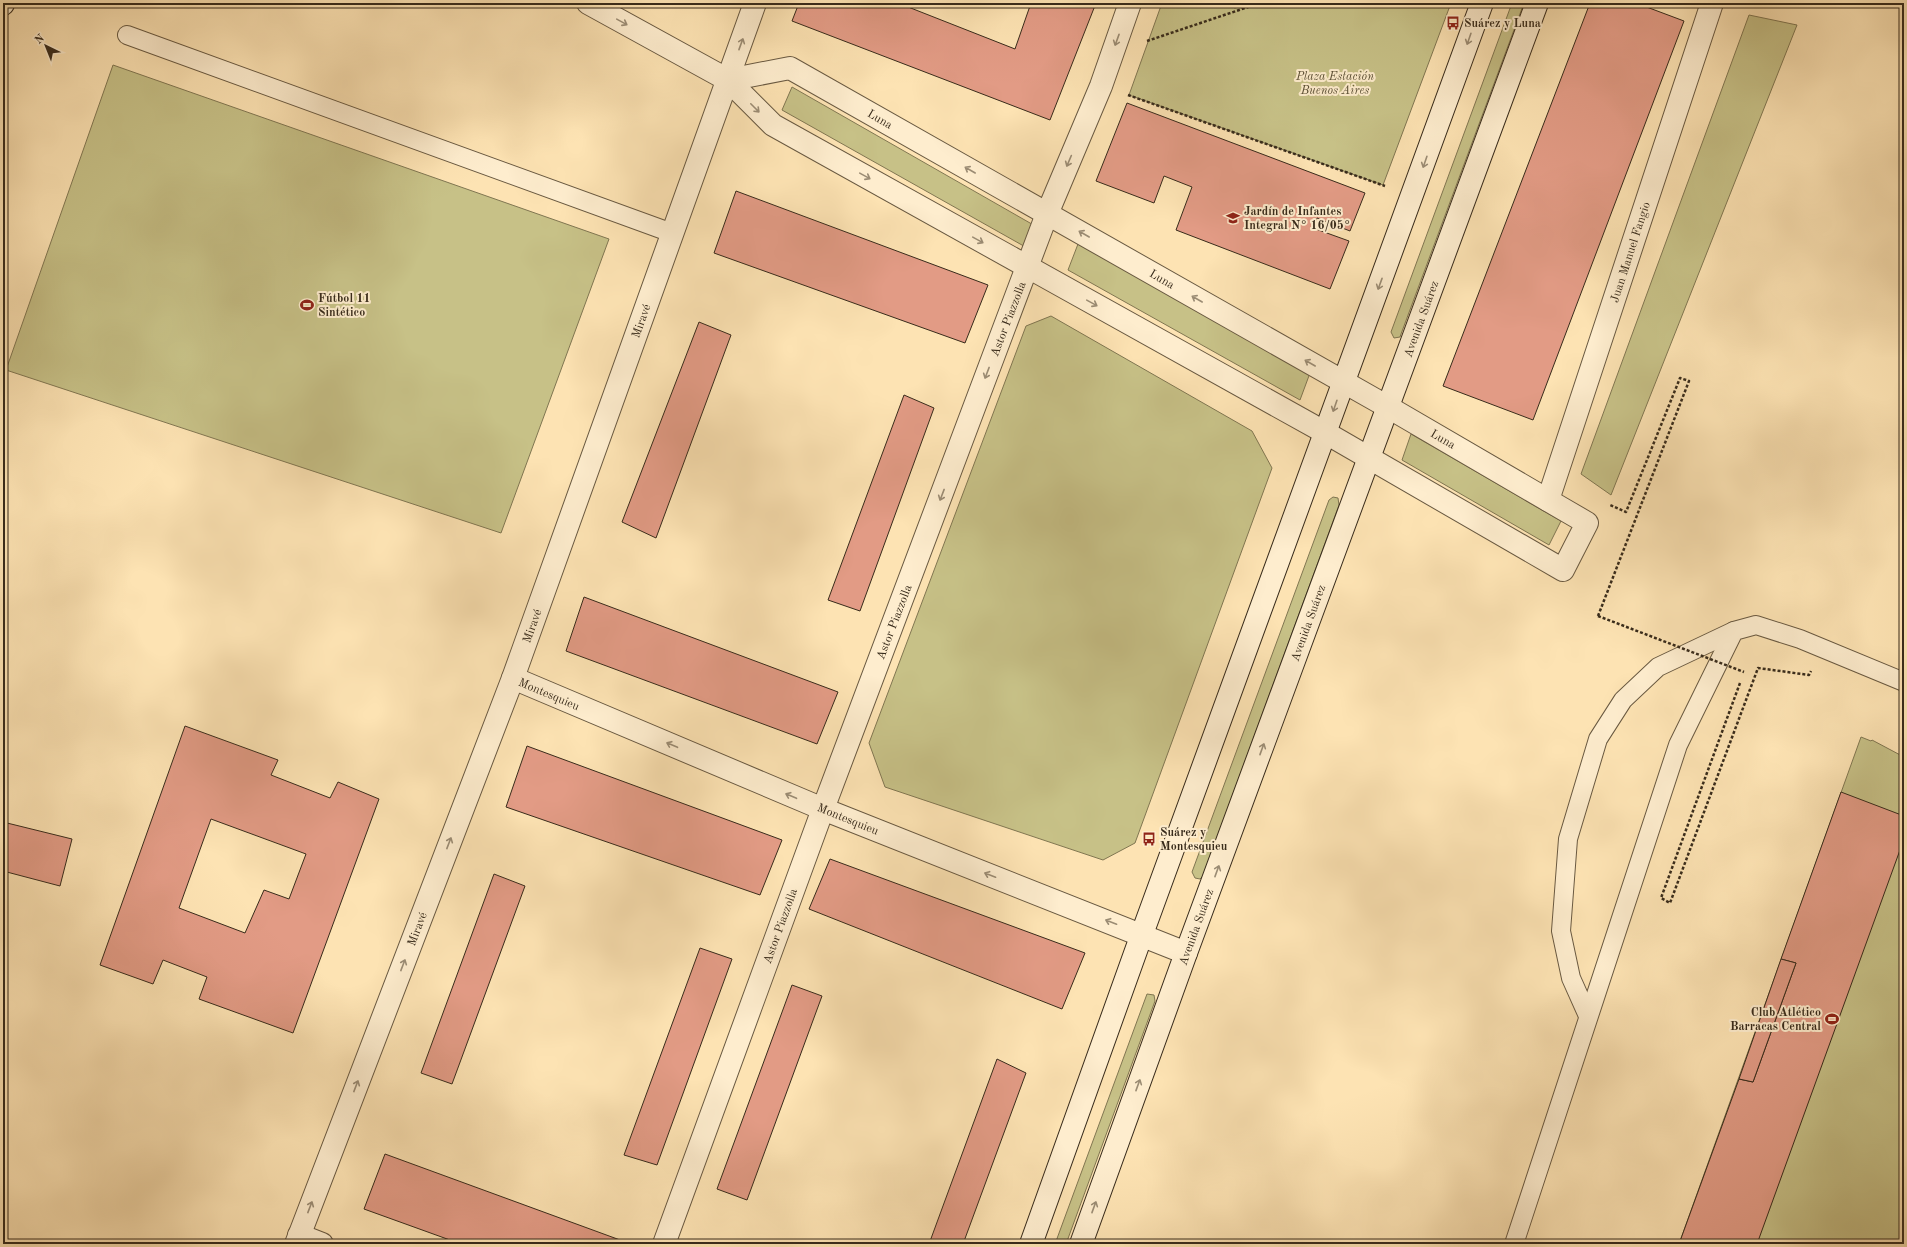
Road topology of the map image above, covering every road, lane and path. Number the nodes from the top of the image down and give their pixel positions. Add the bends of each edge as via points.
1 (588, 3) edge
2 (755, 3) edge
3 (1130, 3) edge
4 (1224, 3) edge
5 (1260, 3) edge
6 (1482, 3) edge
7 (1537, 3) edge
8 (1712, 3) edge
9 (127, 35) dead end
10 (1113, 52) junction
11 (728, 80) junction
12 (1100, 86) junction
13 (1414, 194) junction
14 (1047, 214) junction
15 (672, 233) junction
16 (1027, 267) junction
17 (1344, 382) junction
18 (1388, 407) junction
19 (1326, 432) junction
20 (1369, 458) junction
21 (1548, 500) junction
22 (1626, 512) dead end
23 (1734, 631) junction
24 (1809, 675) dead end
25 (513, 678) junction
26 (1904, 682) edge
27 (823, 809) junction
28 (1142, 934) junction
29 (1186, 953) junction
30 (1588, 1016) junction
31 (1520, 1226) junction
32 (298, 1240) edge
33 (322, 1244) edge
34 (664, 1244) edge
35 (1031, 1244) edge
36 (1081, 1244) edge
37 (1508, 1244) edge
38 (1514, 1244) edge

1 -> 11 street
11 -> 2 street, Miravé
3 -> 10 street, Astor Piazzolla
4 - 5 path via 1235,7
5 - 10 path
6 -> 13 street
7 - 18 street, Avenida Suárez
8 - 21 street, Juan Manuel Fangio
9 - 15 lane
10 - 12 street, Astor Piazzolla
14 -> 11 street, Luna via 790,68
11 - 15 street, Miravé
11 -> 16 street via 773,125
12 - 13 path
12 -> 14 street, Astor Piazzolla
13 -> 17 street
14 - 16 street, Astor Piazzolla
17 -> 14 street, Luna
15 - 25 street, Miravé
16 -> 19 street
16 -> 27 street, Astor Piazzolla
17 - 18 street, Luna
17 -> 19 street
18 - 20 street, Avenida Suárez
18 - 21 street, Luna
19 - 20 street
19 - 28 street
20 - 21 street, Luna via 1563,570 1587,523
29 -> 20 street, Avenida Suárez
22 - 24 path, bridge via 1680,378 1689,381 1598,616 1744,672 1661,898 1670,903 1758,668
23 - 26 lane via 1756,625 1800,639
23 - 30 lane via 1678,745
23 - 30 lane via 1658,667 1623,700 1598,739 1568,839 1561,931 1571,978
27 -> 25 street, Montesquieu
32 -> 25 street, Miravé
28 -> 27 street, Montesquieu
27 - 34 street, Astor Piazzolla
28 - 29 street, Montesquieu
28 - 35 street
36 -> 29 street, Avenida Suárez
30 - 31 lane
31 - 37 lane
31 - 38 lane
32 - 33 street

